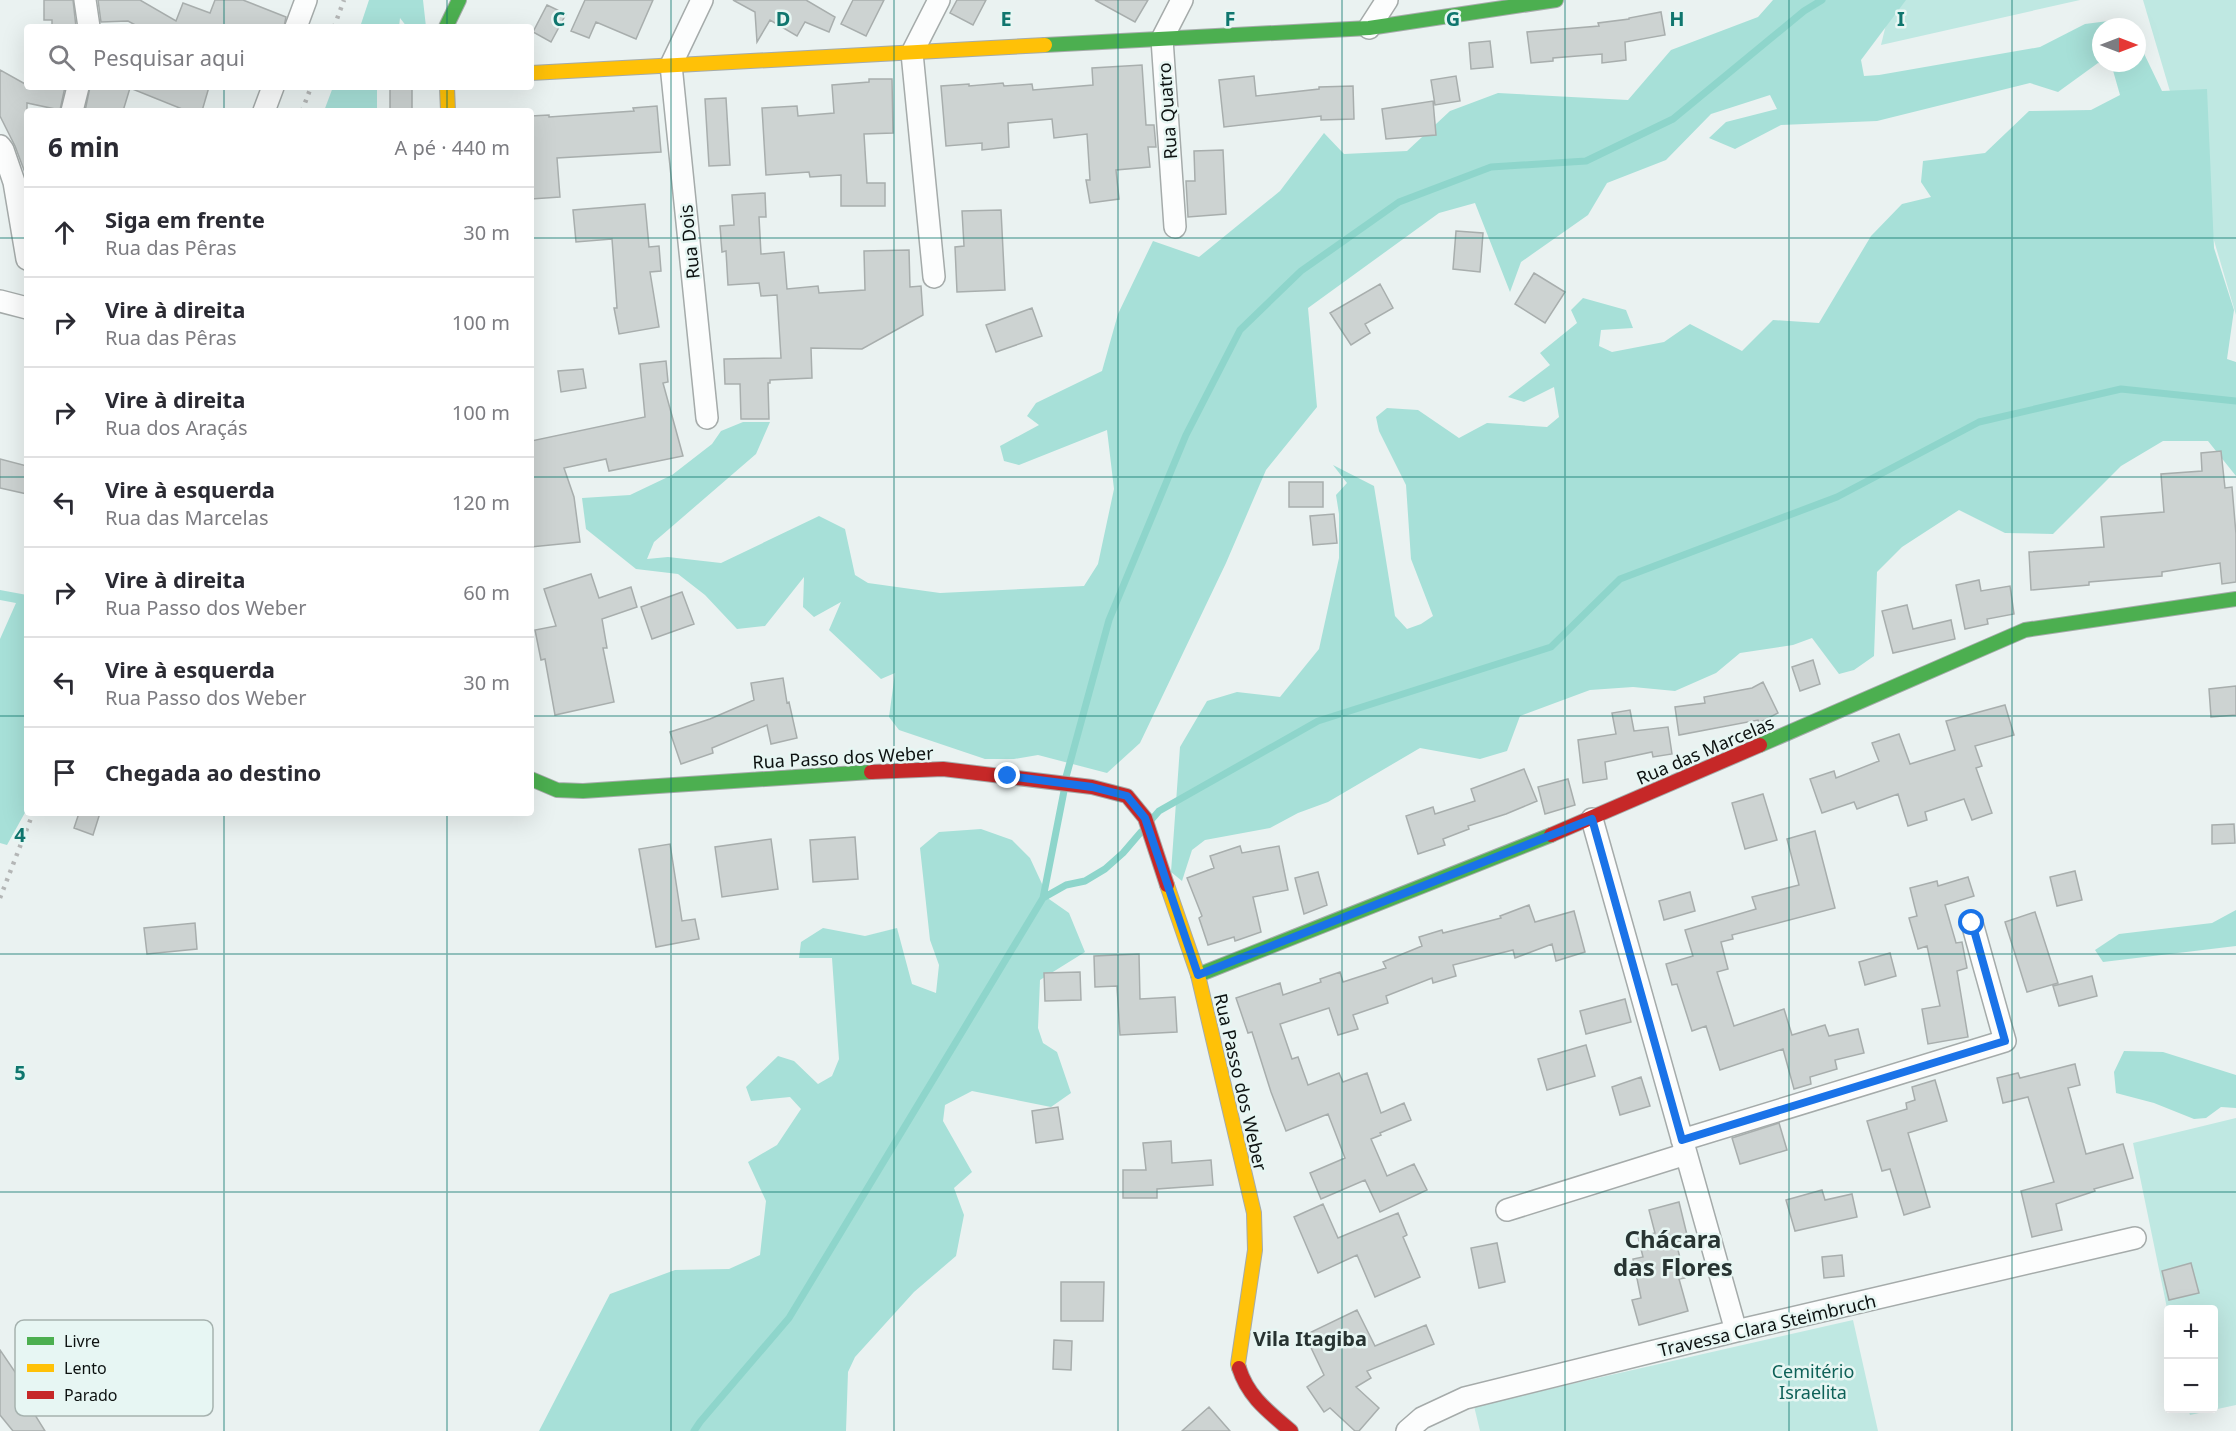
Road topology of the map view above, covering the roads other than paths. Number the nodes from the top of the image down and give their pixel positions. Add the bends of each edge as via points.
1 (85, 0) edge
2 (306, 0) edge
3 (459, 0) edge
4 (702, 0) edge
5 (939, 0) edge
6 (1182, 0) edge
7 (1387, 0) edge
8 (1556, 0) edge
9 (89, 24) edge
10 (297, 24) edge
11 (447, 24) edge
12 (1369, 28) junction
13 (1162, 39) junction
14 (912, 53) junction
15 (671, 65) junction
16 (534, 73) edge
17 (77, 90) edge
18 (272, 90) edge
19 (447, 90) edge
20 (73, 108) edge
21 (265, 108) edge
22 (448, 108) edge
23 (0, 146) edge
24 (1175, 227) dead end
25 (24, 241) edge
26 (934, 277) dead end
27 (0, 302) edge
28 (24, 307) edge
29 (707, 418) dead end
30 (2236, 599) edge
31 (534, 780) edge
32 (1592, 819) junction
33 (1972, 923) dead end
34 (1198, 975) junction
35 (1684, 1147) junction
36 (1507, 1210) dead end
37 (2134, 1238) dead end
38 (1736, 1331) junction
39 (1291, 1431) edge
40 (1407, 1431) edge

1 - 9 street
2 - 10 street
3 - 11 street
4 - 15 street
5 - 14 street
6 - 13 street, Rua Quatro
7 - 12 street
8 - 12 street
12 - 13 street
13 - 14 street
13 - 24 street, Rua Quatro
14 - 15 street
14 - 26 street
15 - 16 street
15 - 29 street, Rua Dois
17 - 20 street
18 - 21 street
19 - 22 street
23 - 25 street via 14,182
27 - 28 street
30 - 32 street, Rua das Marcelas via 2025,630
31 - 34 street, Rua Passo dos Weber via 557,789 583,791 943,769 1092,787 1127,796 1145,818
32 - 34 street, Rua das Marcelas
32 - 35 street
33 - 35 street via 2005,1041
34 - 39 street, Rua Passo dos Weber via 1254,1213 1255,1250 1238,1364 1244,1385
35 - 36 street
35 - 38 street
37 - 38 street, Travessa Clara Steimbruch
38 - 40 street, Travessa Clara Steimbruch via 1465,1398 1422,1418

